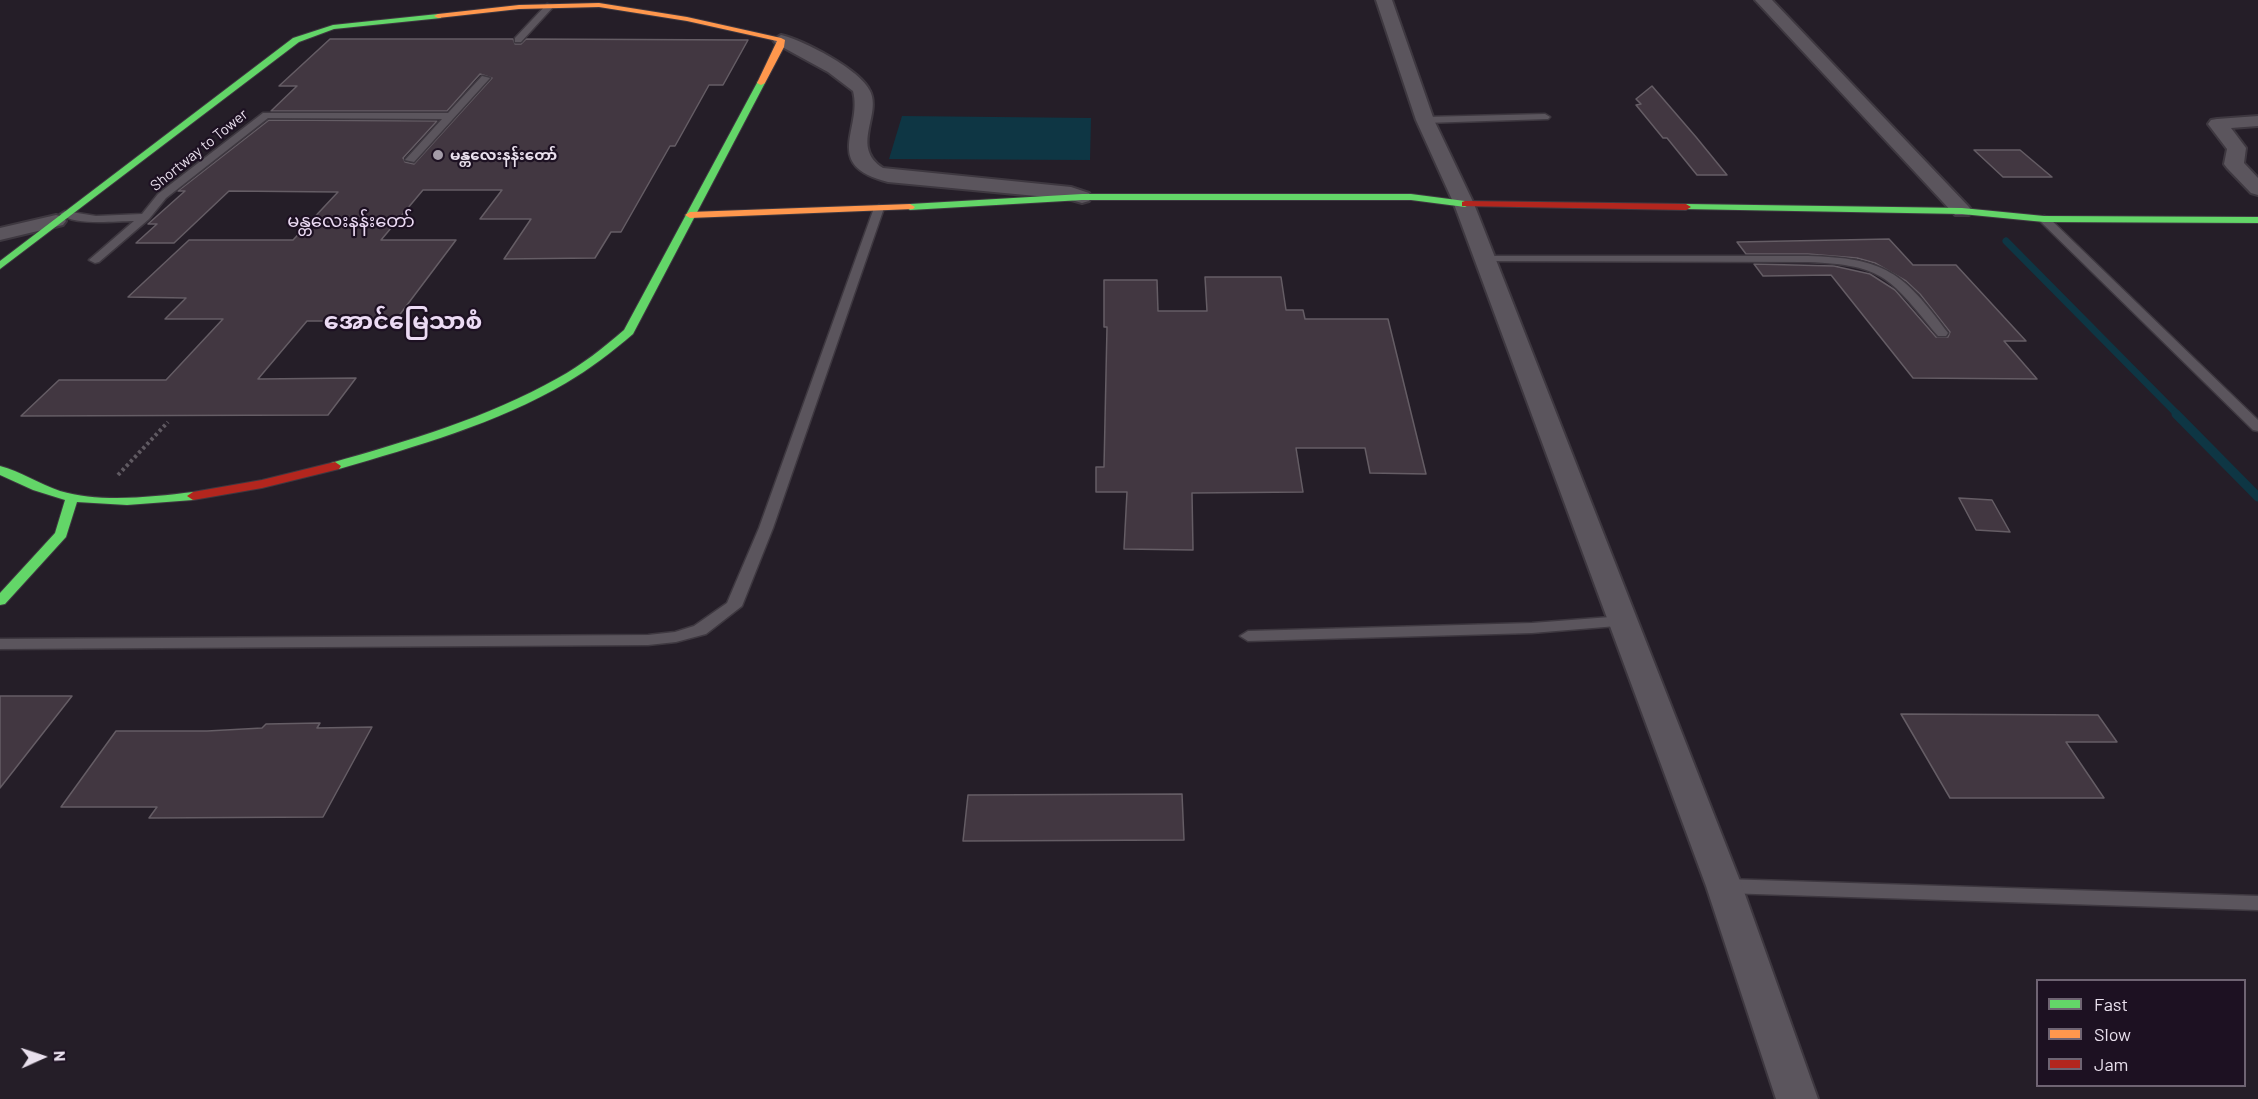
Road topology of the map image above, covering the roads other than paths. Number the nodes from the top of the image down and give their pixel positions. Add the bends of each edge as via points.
1 (580, 0) edge
2 (1384, 0) edge
3 (1763, 0) edge
4 (551, 3) edge
5 (599, 5) junction
6 (528, 7) joint
7 (518, 40) dead end
8 (781, 40) junction
9 (485, 78) dead end
10 (450, 116) junction
11 (1545, 117) dead end
12 (1425, 120) junction
13 (2258, 121) edge
14 (410, 160) dead end
15 (2258, 189) edge
16 (1082, 197) junction
17 (1464, 204) junction
18 (879, 208) junction
19 (1962, 211) junction
20 (690, 215) junction
21 (61, 218) junction
22 (145, 218) junction
23 (2044, 219) junction
24 (2258, 220) edge
25 (0, 234) edge
26 (4, 256) edge
27 (1484, 259) junction
28 (95, 260) dead end
29 (1942, 333) dead end
30 (2258, 427) edge
31 (0, 470) edge
32 (72, 497) junction
33 (140, 500) junction
34 (110, 513) dead end
35 (80, 525) dead end
36 (61, 534) junction
37 (0, 601) edge
38 (1623, 621) junction
39 (1248, 636) dead end
40 (0, 644) edge
41 (1724, 886) junction
42 (2253, 906) edge
43 (1797, 1099) edge

1 - 5 street
2 - 12 street
3 - 19 street
4 - 5 street
4 - 6 street
4 - 7 lane
5 - 8 street
6 - 21 street via 333,27 296,40
8 - 16 street via 860,89 864,99 859,155 865,167 888,176
8 - 20 street
9 - 10 lane
10 - 14 lane
10 - 22 lane, Shortway to Tower via 266,115 162,196
11 - 12 lane
12 - 17 street
13 - 15 street via 2217,123 2237,148 2234,164
16 - 17 street via 1411,197
16 - 18 street
17 - 19 street
17 - 27 street
18 - 20 street
18 - 40 lane via 766,528 734,606 700,630 648,640
19 - 23 street
20 - 33 street via 629,332 612,350 544,392 484,418 358,459 260,485
21 - 22 lane
21 - 25 street
21 - 26 street
22 - 28 lane, Shortway to Tower
23 - 24 street
23 - 30 lane
27 - 29 lane via 1852,262 1871,266 1891,277
27 - 38 street
31 - 32 street
32 - 33 street
32 - 36 street
33 - 34 street
35 - 36 street
36 - 37 street
38 - 39 lane via 1533,628
38 - 41 street
41 - 42 lane
41 - 43 street

